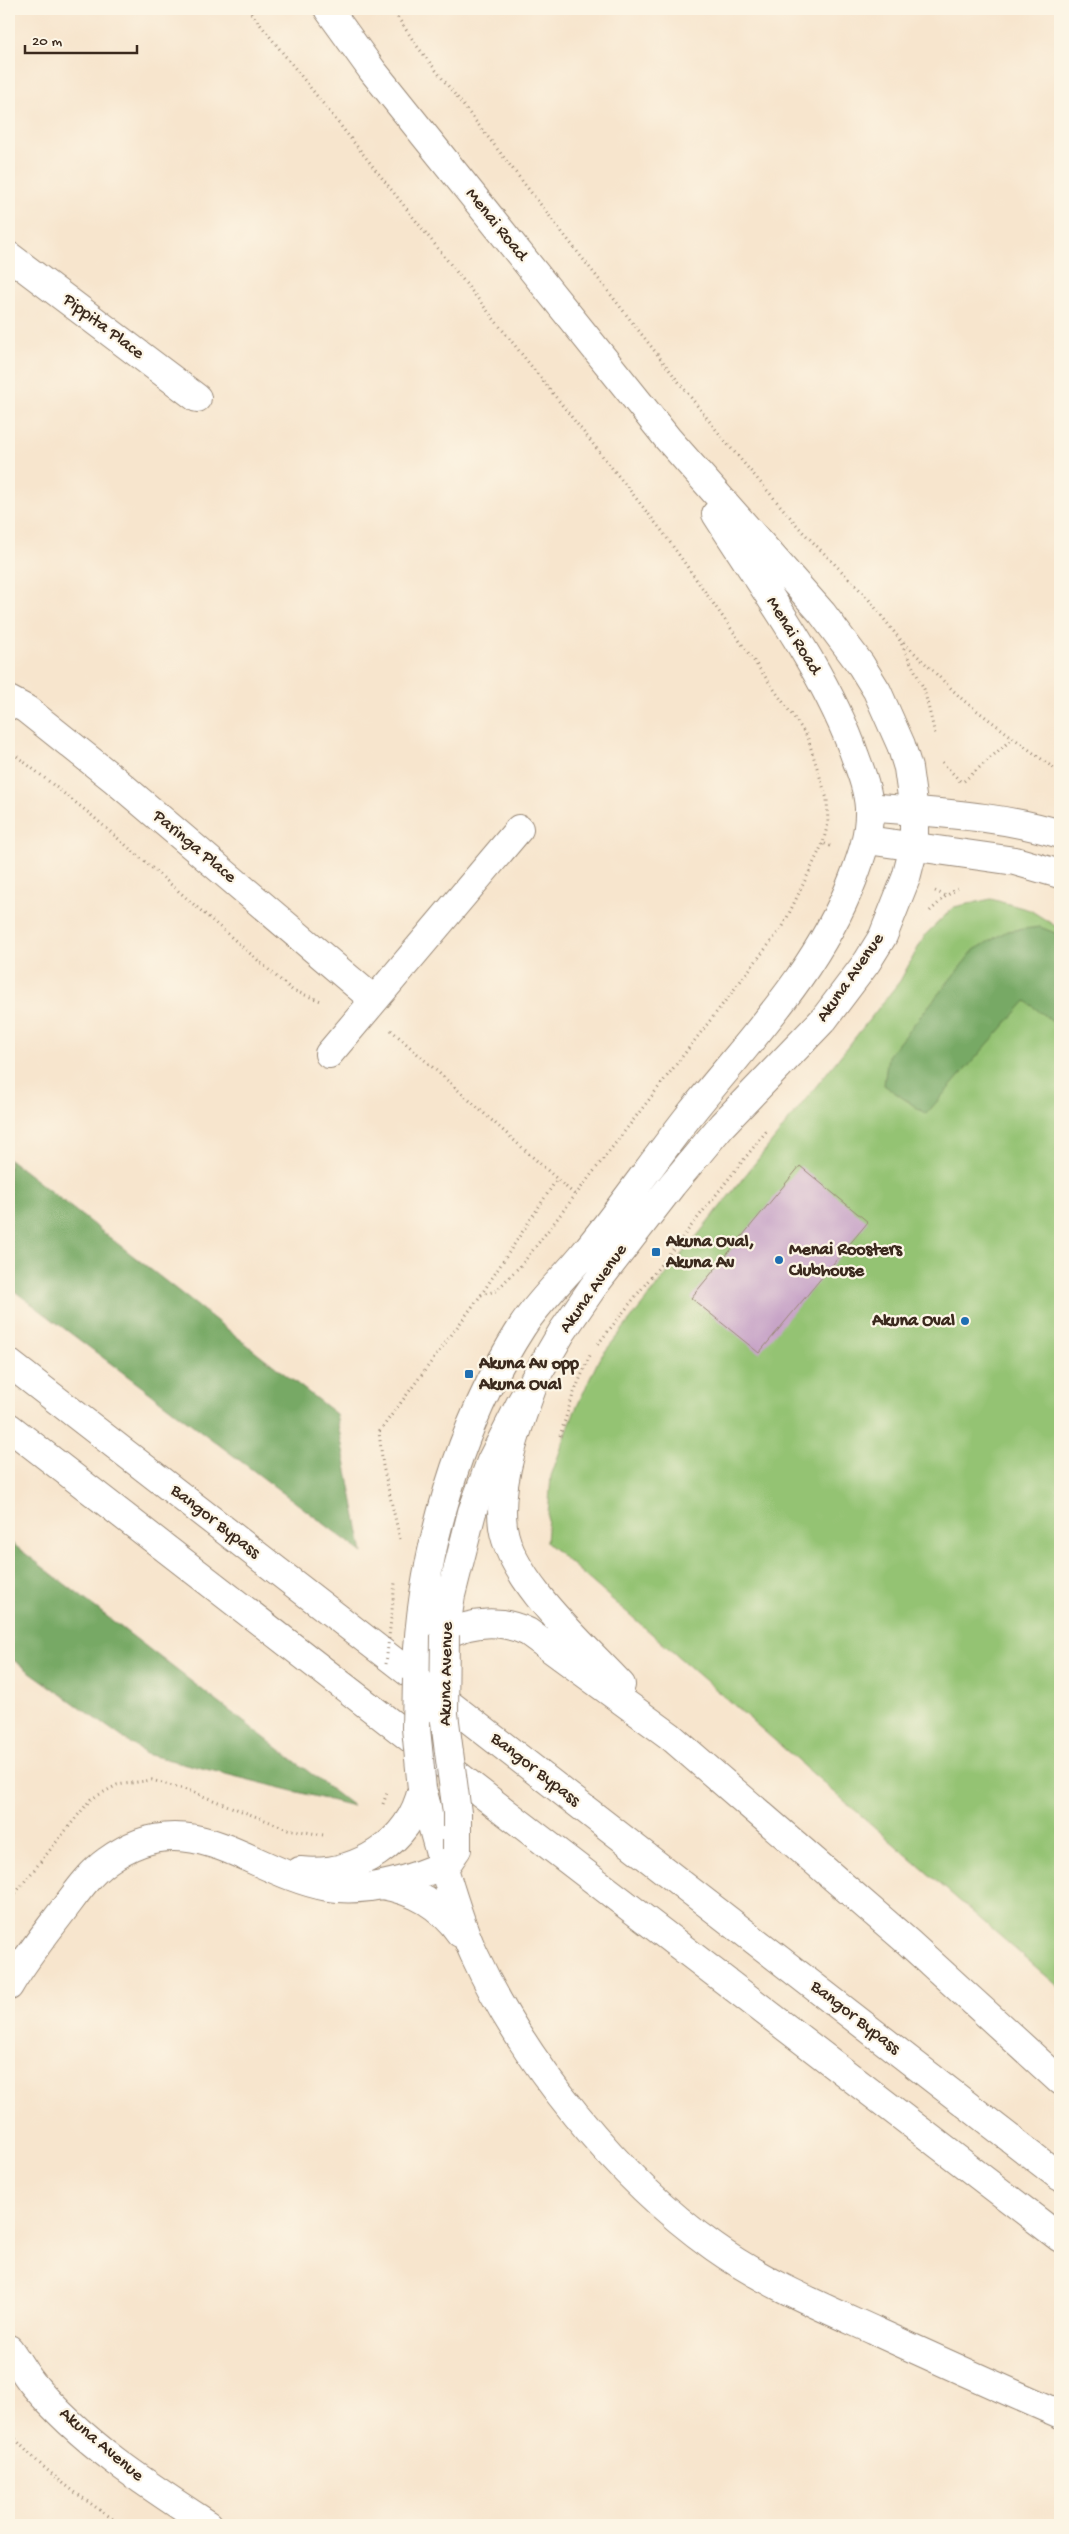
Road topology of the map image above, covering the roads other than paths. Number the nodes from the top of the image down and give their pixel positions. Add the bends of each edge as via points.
1 (328, 9) edge
2 (9, 256) edge
3 (197, 398) dead end
4 (668, 439) junction
5 (9, 700) edge
6 (869, 806) junction
7 (914, 811) junction
8 (519, 829) dead end
9 (1060, 834) edge
10 (867, 840) junction
11 (914, 847) junction
12 (1060, 874) edge
13 (367, 1008) junction
14 (329, 1054) dead end
15 (9, 1363) edge
16 (537, 1375) junction
17 (9, 1427) edge
18 (449, 1629) junction
19 (417, 1678) junction
20 (670, 1736) junction
21 (421, 1826) junction
22 (450, 1857) junction
23 (264, 1864) junction
24 (382, 1885) junction
25 (474, 1953) junction
26 (9, 1984) edge
27 (1060, 2081) edge
28 (1060, 2177) edge
29 (1060, 2238) edge
30 (9, 2349) edge
31 (1060, 2414) edge
32 (209, 2525) edge

1 - 4 main road, Menai Road via 372,70
2 - 3 main road, Pippita Place
4 - 6 main road, Menai Road via 787,626 838,713 862,775
4 - 7 main road, Menai Road via 822,613 861,665 877,691 901,745
5 - 13 main road, Paringa Place via 26,709 115,780
6 - 7 main road
6 - 10 main road, Akuna Avenue
7 - 9 main road via 1040,828
7 - 11 main road, Akuna Avenue
8 - 13 main road
10 - 11 main road
10 - 19 main road, Akuna Avenue via 845,901 812,963 585,1252 536,1308 509,1348 476,1415 456,1469 423,1602
11 - 12 main road via 1015,861
11 - 16 main road, Akuna Avenue via 906,878 883,936 848,990 824,1020 722,1124 672,1185 593,1287
13 - 14 main road
15 - 28 main road, Bangor Bypass
16 - 18 main road, Akuna Avenue via 506,1430 480,1490 464,1538
16 - 20 main road via 518,1427 505,1483 503,1513 508,1545 545,1604
17 - 29 main road
18 - 19 main road via 425,1655
18 - 20 main road via 495,1622 516,1626
18 - 22 main road, Akuna Avenue, bridge via 444,1714 456,1813
19 - 21 main road, Akuna Avenue, bridge
20 - 27 main road via 858,1898
21 - 22 main road, Akuna Avenue
21 - 23 main road via 368,1858 336,1869 304,1872
22 - 24 main road via 420,1875
22 - 25 main road
23 - 24 main road via 304,1881 331,1887
23 - 26 main road via 234,1850 192,1837 159,1837 131,1846 106,1862 84,1884
24 - 25 main road via 419,1896 441,1910
25 - 31 main road via 508,2018 583,2122 646,2190 684,2224 715,2248 798,2296
30 - 32 main road, Akuna Avenue via 33,2384 73,2425 121,2466

